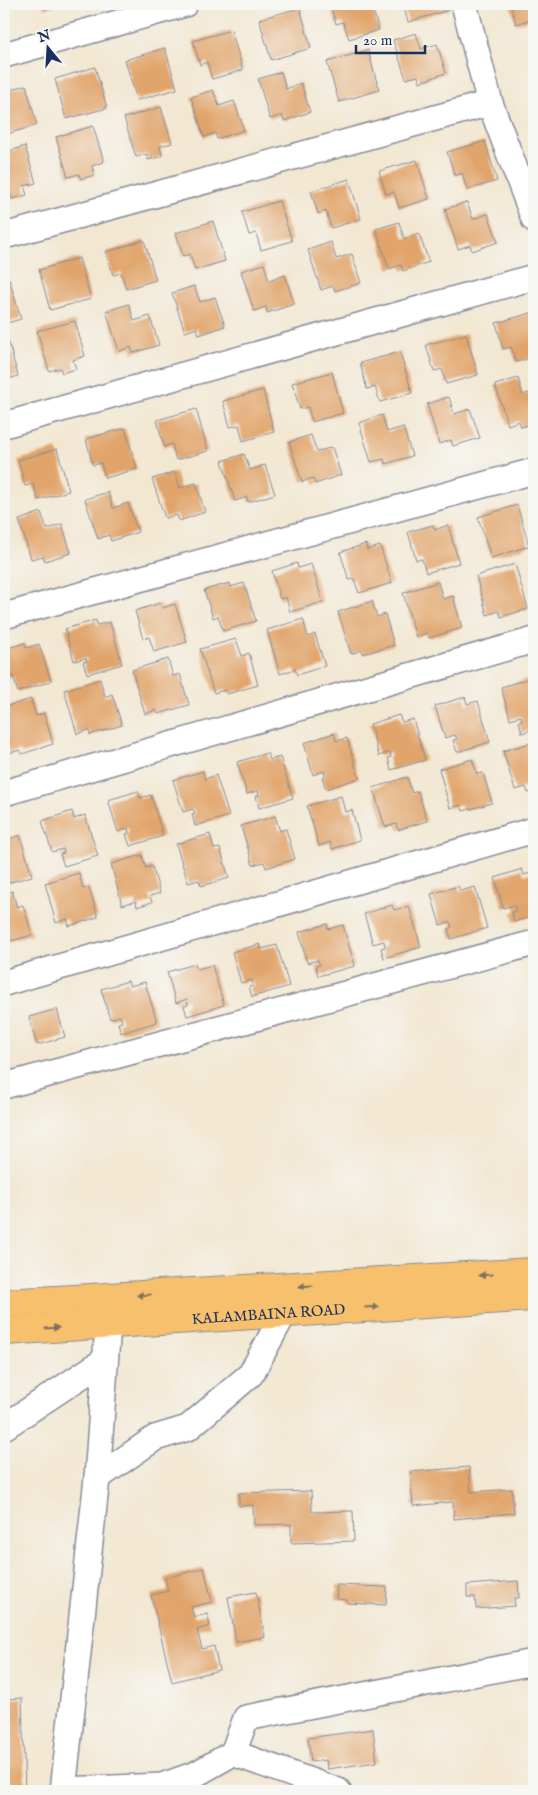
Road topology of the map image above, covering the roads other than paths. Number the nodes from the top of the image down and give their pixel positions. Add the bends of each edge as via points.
1 (185, 4) edge
2 (464, 4) edge
3 (4, 55) edge
4 (490, 103) junction
5 (534, 219) edge
6 (4, 236) edge
7 (534, 277) edge
8 (4, 425) edge
9 (534, 471) edge
10 (4, 616) edge
11 (534, 640) edge
12 (4, 792) edge
13 (534, 830) edge
14 (534, 943) edge
15 (4, 983) edge
16 (4, 1086) edge
17 (534, 1272) edge
18 (534, 1297) edge
19 (4, 1303) edge
20 (284, 1313) junction
21 (108, 1325) junction
22 (4, 1331) edge
23 (105, 1360) junction
24 (4, 1427) edge
25 (97, 1478) junction
26 (534, 1662) edge
27 (234, 1753) junction
28 (63, 1791) edge
29 (338, 1791) edge

1 - 3 street
2 - 4 street
4 - 5 street
4 - 6 street
7 - 8 street
9 - 10 street
11 - 12 street
13 - 15 street
14 - 16 street
17 -> 19 main road, KALAMBAINA ROAD
20 -> 18 main road, KALAMBAINA ROAD
20 - 21 main road, KALAMBAINA ROAD
20 - 25 street via 251,1374 188,1428 155,1438
22 -> 21 main road, KALAMBAINA ROAD
21 - 23 street
23 - 24 street
23 - 25 street
25 - 28 street
26 - 27 street via 246,1718
27 - 28 street via 196,1774 162,1786
27 - 29 street

